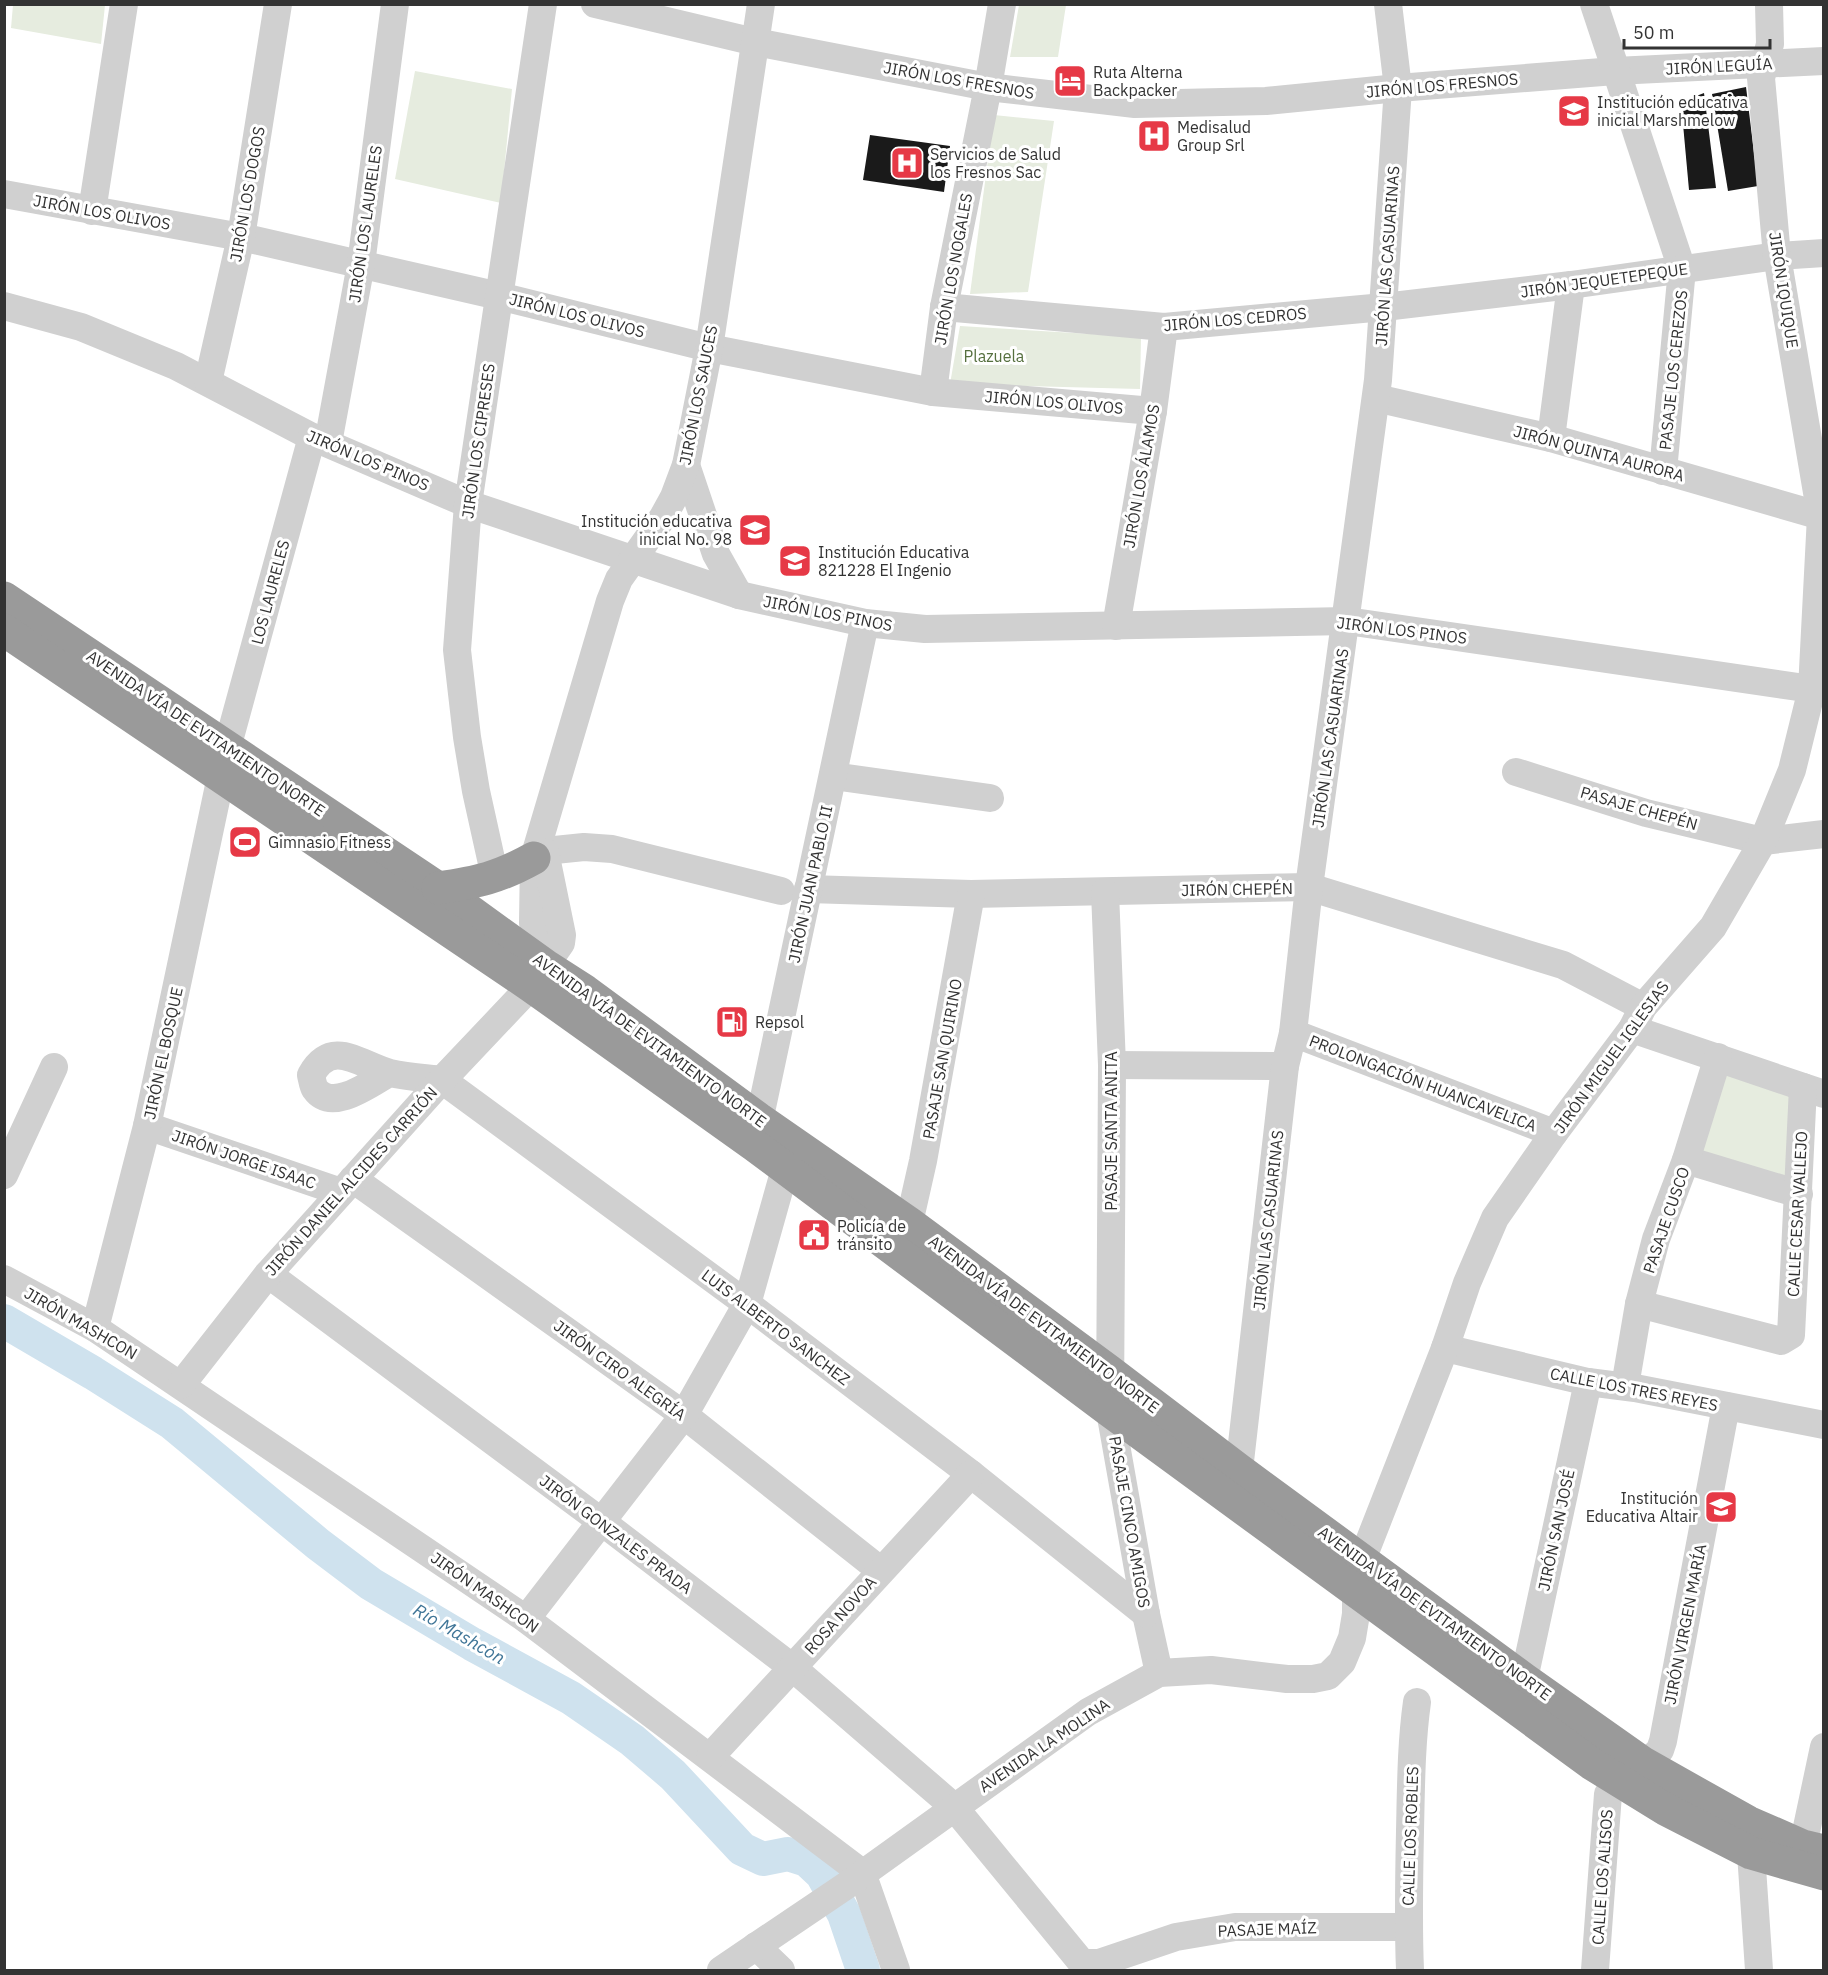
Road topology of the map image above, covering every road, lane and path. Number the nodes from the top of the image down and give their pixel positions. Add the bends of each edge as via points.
1 (124, 4) edge
2 (278, 4) edge
3 (396, 4) edge
4 (543, 4) edge
5 (595, 4) edge
6 (761, 4) edge
7 (1002, 4) edge
8 (1388, 4) edge
9 (1594, 4) edge
10 (1769, 4) edge
11 (755, 42) junction
12 (1824, 61) edge
13 (1766, 63) junction
14 (1615, 71) junction
15 (988, 87) junction
16 (1398, 88) junction
17 (4, 194) edge
18 (92, 211) junction
19 (241, 237) junction
20 (1824, 253) edge
21 (1776, 256) junction
22 (361, 264) junction
23 (1682, 269) junction
24 (1571, 285) junction
25 (499, 296) junction
26 (4, 306) edge
27 (944, 307) junction
28 (1384, 307) junction
29 (1164, 327) junction
30 (709, 348) junction
31 (208, 382) junction
32 (933, 392) junction
33 (1376, 398) junction
34 (1153, 411) junction
35 (1551, 438) junction
36 (320, 440) junction
37 (686, 465) junction
38 (1663, 471) junction
39 (468, 504) junction
40 (1822, 515) edge
41 (633, 558) junction
42 (739, 595) junction
43 (4, 598) edge
44 (1347, 621) junction
45 (865, 623) junction
46 (1116, 626) junction
47 (4, 630) edge
48 (1812, 689) junction
49 (225, 762) junction
50 (1516, 772) dead end
51 (833, 776) junction
52 (990, 798) dead end
53 (312, 820) junction
54 (1824, 834) edge
55 (1762, 841) junction
56 (540, 847) junction
57 (495, 877) junction
58 (1309, 887) junction
59 (438, 888) junction
60 (795, 890) junction
61 (1105, 892) junction
62 (971, 894) junction
63 (538, 976) junction
64 (1638, 1018) junction
65 (1293, 1033) junction
66 (1718, 1057) junction
67 (1112, 1065) junction
68 (1285, 1066) junction
69 (54, 1067) dead end
70 (389, 1073) dead end
71 (442, 1080) junction
72 (1813, 1090) edge
73 (147, 1126) junction
74 (757, 1132) junction
75 (1554, 1133) junction
76 (1686, 1160) junction
77 (785, 1169) junction
78 (4, 1175) edge
79 (347, 1186) junction
80 (1799, 1194) junction
81 (909, 1223) junction
82 (268, 1274) junction
83 (4, 1279) edge
84 (747, 1304) junction
85 (1639, 1304) junction
86 (95, 1328) junction
87 (1445, 1348) junction
88 (1109, 1371) junction
89 (1588, 1382) junction
90 (181, 1385) junction
91 (1625, 1386) junction
92 (1726, 1406) junction
93 (1110, 1411) junction
94 (684, 1415) junction
95 (1824, 1425) edge
96 (1239, 1470) junction
97 (971, 1474) junction
98 (602, 1522) junction
99 (880, 1570) junction
100 (1359, 1575) junction
101 (1146, 1614) junction
102 (526, 1619) junction
103 (793, 1668) junction
104 (1159, 1673) junction
105 (1524, 1679) junction
106 (1417, 1702) dead end
107 (1824, 1747) edge
108 (710, 1756) junction
109 (1631, 1772) junction
110 (954, 1807) junction
111 (1813, 1849) edge
112 (1751, 1853) junction
113 (1824, 1874) edge
114 (855, 1879) junction
115 (1408, 1927) junction
116 (765, 1941) junction
117 (721, 1971) edge
118 (781, 1971) edge
119 (896, 1971) edge
120 (1410, 1971) edge
121 (1595, 1971) edge
122 (1759, 1971) edge

1 - 18 street
2 - 19 street, JIRÓN LOS DOGOS
3 - 22 street, JIRÓN LOS LAURELES
4 - 25 street, JIRÓN LOS CIPRESES
5 - 11 street, JIRÓN LOS FRESNOS
6 - 11 street, JIRÓN LOS SAUCES
7 - 15 street, JIRÓN LOS NOGALES
8 - 16 street, JIRÓN LAS CASUARINAS
9 - 14 street
10 - 13 street, JIRÓN IQUIQUE via 1770,44
11 - 15 street, JIRÓN LOS FRESNOS
11 - 30 street, JIRÓN LOS SAUCES
12 - 13 street, JIRÓN LEGUÍA
13 - 14 street, JIRÓN LEGUÍA
13 - 21 street, JIRÓN IQUIQUE via 1761,78
14 - 16 street, JIRÓN LOS FRESNOS
14 - 23 street
15 - 16 street, JIRÓN LOS FRESNOS via 1135,104 1266,101
15 - 27 street, JIRÓN LOS NOGALES
16 - 28 street, JIRÓN LAS CASUARINAS
17 - 18 street, JIRÓN LOS OLIVOS
18 - 19 street, JIRÓN LOS OLIVOS
19 - 22 street, JIRÓN LOS OLIVOS
19 - 31 street, JIRÓN LOS DOGOS
20 - 21 street, JIRÓN JEQUETEPEQUE
21 - 23 street, JIRÓN JEQUETEPEQUE
21 - 40 street, JIRÓN IQUIQUE
22 - 25 street, JIRÓN LOS OLIVOS
22 - 36 street, JIRÓN LOS LAURELES
23 - 24 street, JIRÓN JEQUETEPEQUE
23 - 38 street, PASAJE LOS CEREZOS
24 - 28 street, JIRÓN JEQUETEPEQUE
24 - 35 street
25 - 30 street, JIRÓN LOS OLIVOS
25 - 39 street, JIRÓN LOS CIPRESES
26 - 31 street, JIRÓN LOS PINOS via 81,327
27 - 29 street, JIRÓN LOS CEDROS
27 - 32 street, JIRÓN LOS NOGALES
28 - 29 street, JIRÓN LOS CEDROS
28 - 33 street, JIRÓN LAS CASUARINAS
29 - 34 street, JIRÓN LOS ÁLAMOS
30 - 32 street, JIRÓN LOS OLIVOS
30 - 37 street, JIRÓN LOS SAUCES
31 - 36 street, JIRÓN LOS PINOS
32 - 34 street, JIRÓN LOS OLIVOS
33 - 35 street, JIRÓN QUINTA AURORA
33 - 44 street, JIRÓN LAS CASUARINAS
34 - 46 street, JIRÓN LOS ÁLAMOS
35 - 38 street, JIRÓN QUINTA AURORA
36 - 39 street, JIRÓN LOS PINOS
36 - 49 street, LOS LAURELES
37 - 41 street, JIRÓN LOS SAUCES via 663,517
37 - 42 street via 716,554
38 - 40 street, JIRÓN QUINTA AURORA
39 - 41 street, JIRÓN LOS PINOS
39 - 57 street, JIRÓN LOS CIPRESES via 457,650 476,791
40 - 48 street, JIRÓN MIGUEL IGLESIAS
41 - 42 street, JIRÓN LOS PINOS
41 - 56 street, JIRÓN LOS SAUCES via 610,601
42 - 45 street, JIRÓN LOS PINOS
43 - 49 highway, AVENIDA VÍA DE EVITAMIENTO NORTE
44 - 46 street, JIRÓN LOS PINOS
44 - 48 street, JIRÓN LOS PINOS
44 - 58 street, JIRÓN LAS CASUARINAS
45 - 46 street, JIRÓN LOS PINOS via 925,629
45 - 51 street, JIRÓN JUAN PABLO II
47 - 49 highway, AVENIDA VÍA DE EVITAMIENTO NORTE
48 - 55 street, JIRÓN MIGUEL IGLESIAS via 1792,770
49 - 53 highway, AVENIDA VÍA DE EVITAMIENTO NORTE
49 - 73 street, JIRÓN EL BOSQUE
50 - 55 street, PASAJE CHEPÉN via 1646,813
51 - 52 street
51 - 60 street, JIRÓN JUAN PABLO II
53 - 59 highway, AVENIDA VÍA DE EVITAMIENTO NORTE
53 - 63 highway, AVENIDA VÍA DE EVITAMIENTO NORTE
54 - 55 street
55 - 64 street, JIRÓN MIGUEL IGLESIAS via 1713,927
56 - 57 highway via 510,871
56 - 60 street, JIRÓN CHEPÉN via 612,849
56 - 63 street, JIRÓN LOS SAUCES via 562,935 561,943
57 - 59 highway
58 - 61 street, JIRÓN CHEPÉN
58 - 64 street, JIRÓN CHEPÉN via 1563,965
58 - 65 street, JIRÓN LAS CASUARINAS
59 - 63 highway, AVENIDA VÍA DE EVITAMIENTO NORTE
60 - 62 street, JIRÓN CHEPÉN
60 - 74 street, JIRÓN JUAN PABLO II
61 - 62 street, JIRÓN CHEPÉN
61 - 67 street, PASAJE SANTA ANITA
62 - 81 street, PASAJE SAN QUIRINO
63 - 71 street, JIRÓN DANIEL ALCIDES CARRIÓN
63 - 74 highway, AVENIDA VÍA DE EVITAMIENTO NORTE via 585,991
64 - 66 street, JIRÓN CHEPÉN
64 - 75 street, JIRÓN MIGUEL IGLESIAS
65 - 68 street, JIRÓN LAS CASUARINAS
65 - 75 street, PROLONGACIÓN HUANCAVELICA
66 - 72 street, JIRÓN CHEPÉN
66 - 76 street, PASAJE CUSCO
67 - 68 street
67 - 88 street, PASAJE SANTA ANITA
68 - 96 street, JIRÓN LAS CASUARINAS
69 - 78 street
70 - 71 street, LUIS ALBERTO SANCHEZ
71 - 79 street, JIRÓN DANIEL ALCIDES CARRIÓN
71 - 84 street, LUIS ALBERTO SANCHEZ
72 - 80 street, CALLE CESAR VALLEJO
73 - 79 street, JIRÓN JORGE ISAAC
73 - 86 street, JIRÓN EL BOSQUE
74 - 77 highway, AVENIDA VÍA DE EVITAMIENTO NORTE
74 - 81 highway, AVENIDA VÍA DE EVITAMIENTO NORTE
75 - 87 street, JIRÓN MIGUEL IGLESIAS via 1495,1218
76 - 80 street
76 - 85 street, PASAJE CUSCO via 1656,1239
77 - 84 street
77 - 93 highway, AVENIDA VÍA DE EVITAMIENTO NORTE
79 - 82 street, JIRÓN DANIEL ALCIDES CARRIÓN
79 - 94 street, JIRÓN CIRO ALEGRÍA
80 - 85 street, CALLE CESAR VALLEJO via 1791,1335 1786,1339 1781,1341
81 - 88 highway, AVENIDA VÍA DE EVITAMIENTO NORTE
82 - 90 street, JIRÓN DANIEL ALCIDES CARRIÓN
82 - 98 street, JIRÓN GONZALES PRADA
83 - 86 street, JIRÓN MASHCON
84 - 94 street
84 - 97 street, LUIS ALBERTO SANCHEZ
85 - 91 street, PASAJE CUSCO
86 - 90 street, JIRÓN MASHCON
87 - 89 street, CALLE LOS TRES REYES
87 - 100 street, JIRÓN MIGUEL IGLESIAS
88 - 93 street, PASAJE CINCO AMIGOS
88 - 96 highway, AVENIDA VÍA DE EVITAMIENTO NORTE
89 - 91 street, CALLE LOS TRES REYES
89 - 105 street, JIRÓN SAN JOSÉ
90 - 102 street, JIRÓN MASHCON
91 - 92 street, CALLE LOS TRES REYES
92 - 95 street, CALLE LOS TRES REYES
92 - 109 street, JIRÓN VIRGEN MARÍA via 1663,1741 1660,1750
93 - 100 highway, AVENIDA VÍA DE EVITAMIENTO NORTE
93 - 101 street, PASAJE CINCO AMIGOS
94 - 98 street
94 - 99 street, JIRÓN CIRO ALEGRÍA
96 - 100 highway, AVENIDA VÍA DE EVITAMIENTO NORTE
97 - 99 street, ROSA NOVOA
97 - 101 street, LUIS ALBERTO SANCHEZ
98 - 102 street
98 - 103 street, JIRÓN GONZALES PRADA
99 - 103 street, ROSA NOVOA
100 - 104 street, AVENIDA LA MOLINA via 1352,1638 1342,1662 1328,1676 1287,1679 1211,1670
100 - 105 highway, AVENIDA VÍA DE EVITAMIENTO NORTE
100 - 109 highway, AVENIDA VÍA DE EVITAMIENTO NORTE
101 - 104 street, PASAJE CINCO AMIGOS
102 - 108 street, JIRÓN MASHCON
103 - 108 street, ROSA NOVOA
103 - 110 street, JIRÓN GONZALES PRADA
104 - 110 street, AVENIDA LA MOLINA via 1088,1712
105 - 109 highway, AVENIDA VÍA DE EVITAMIENTO NORTE
106 - 115 street, CALLE LOS ROBLES
107 - 111 street
108 - 114 street, JIRÓN MASHCON
109 - 111 highway, AVENIDA VÍA DE EVITAMIENTO NORTE
109 - 112 highway, AVENIDA VÍA DE EVITAMIENTO NORTE via 1665,1809
109 - 121 street, CALLE LOS ALISOS via 1610,1789 1607,1799
110 - 114 street, AVENIDA LA MOLINA
110 - 115 street, PASAJE MAÍZ via 1082,1963 1099,1964 1176,1937 1235,1927
112 - 113 highway, AVENIDA VÍA DE EVITAMIENTO NORTE
112 - 122 street
114 - 116 street, AVENIDA LA MOLINA
114 - 119 street
115 - 120 street, CALLE LOS ROBLES
116 - 117 street, AVENIDA LA MOLINA
116 - 118 street

